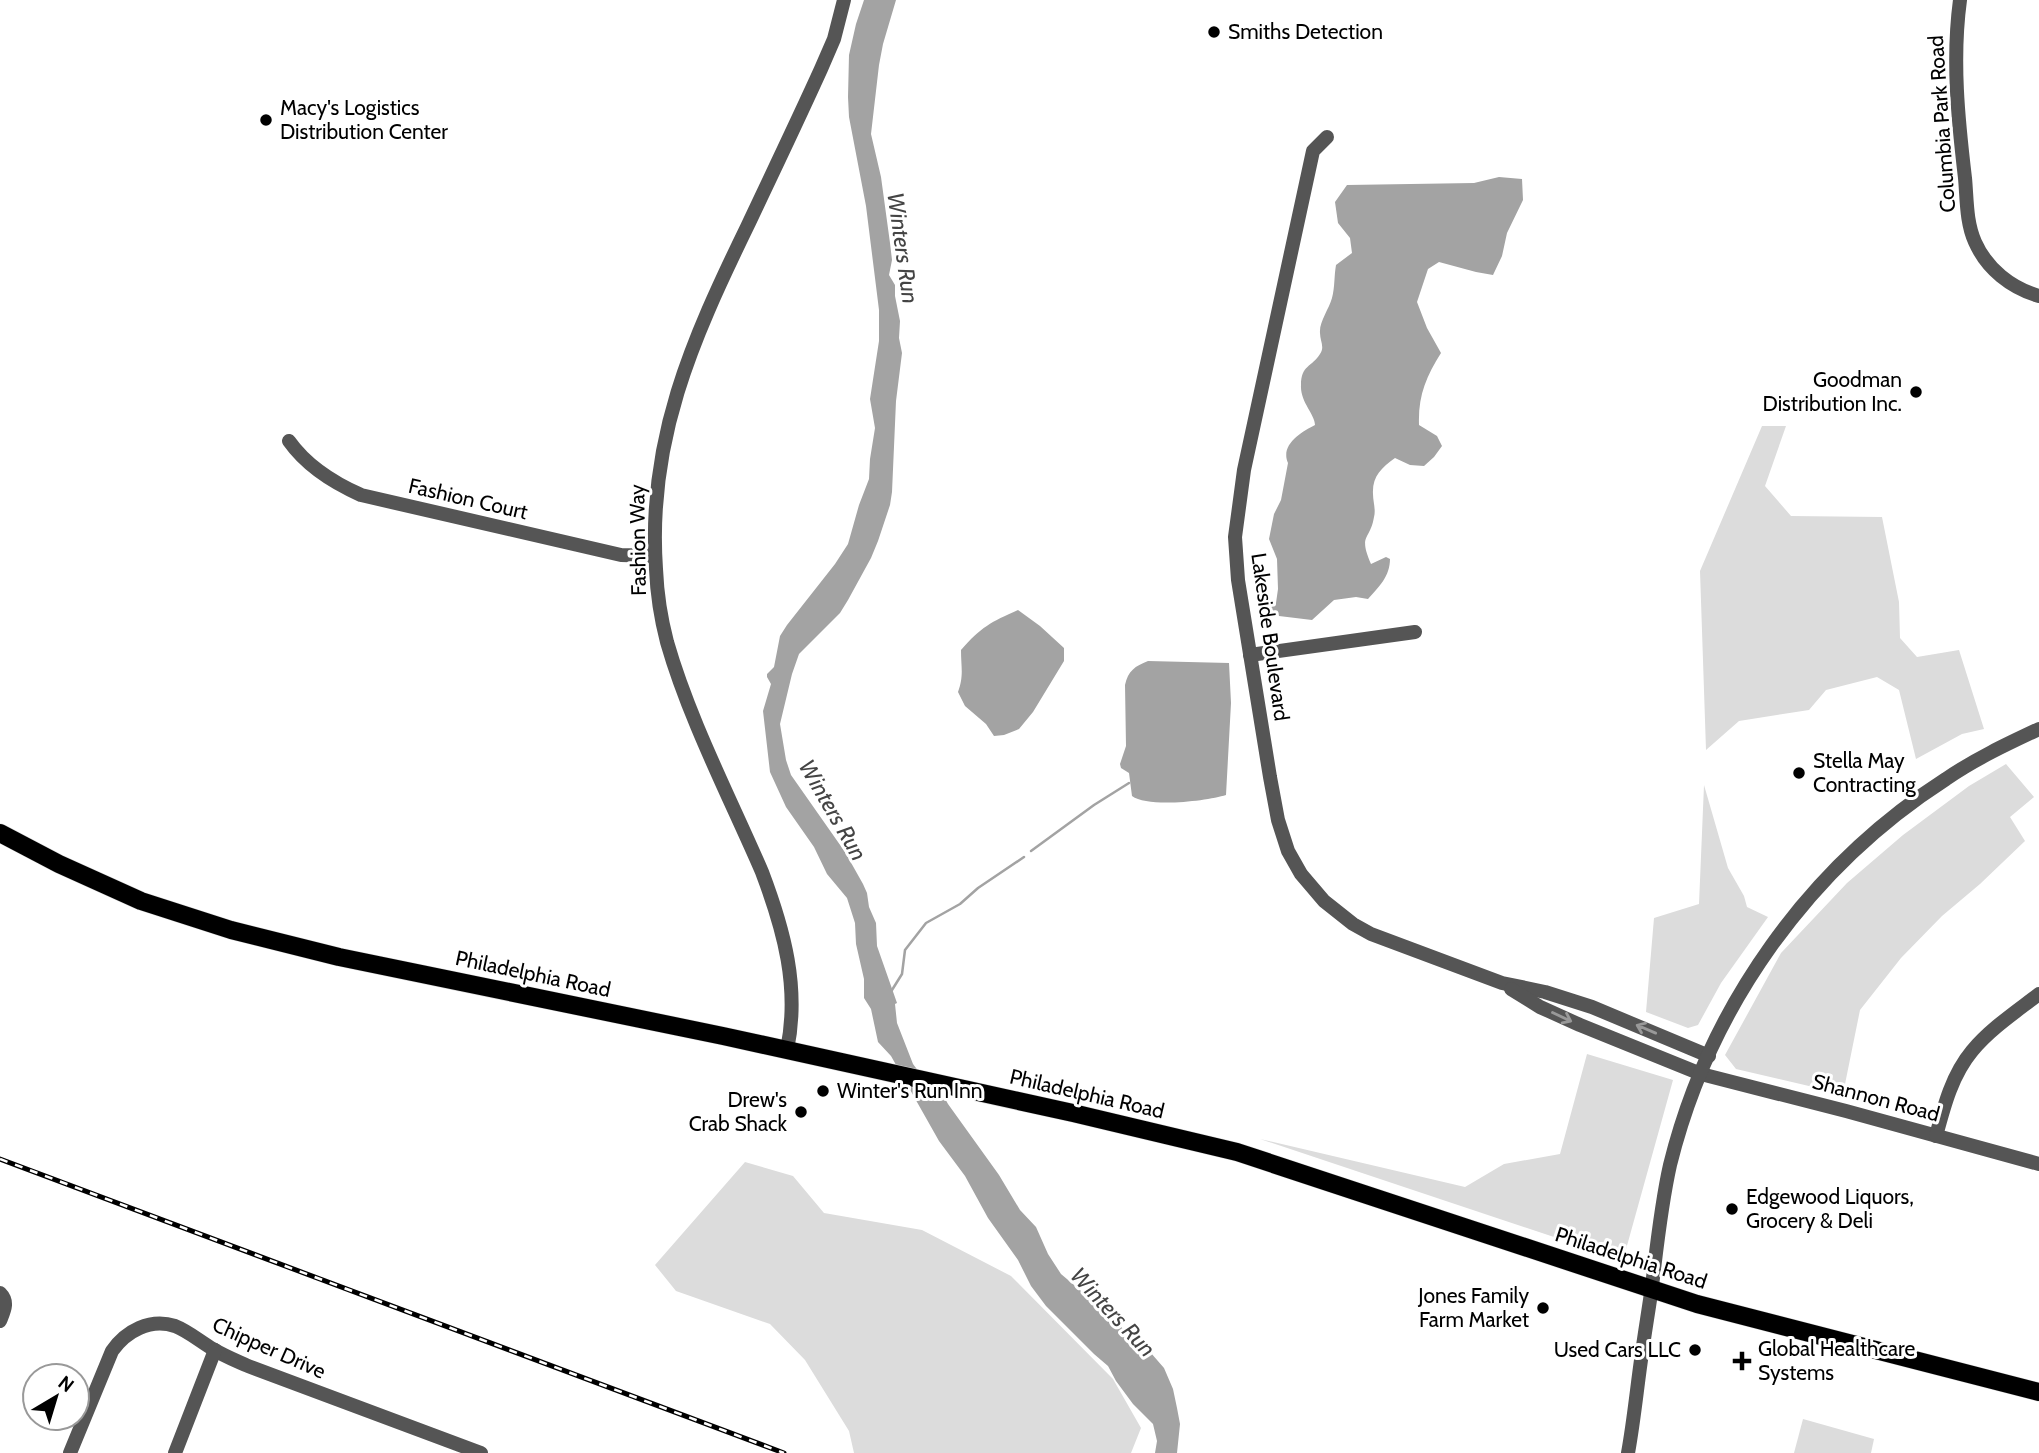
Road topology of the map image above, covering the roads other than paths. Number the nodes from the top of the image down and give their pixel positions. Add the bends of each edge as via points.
1 (844, 0) edge
2 (1960, 0) edge
3 (1327, 137) dead end
4 (2039, 296) edge
5 (289, 441) dead end
6 (655, 556) junction
7 (1415, 632) dead end
8 (1250, 655) junction
9 (2039, 729) edge
10 (0, 834) edge
11 (1502, 984) junction
12 (2039, 994) edge
13 (787, 1050) junction
14 (1709, 1056) junction
15 (1701, 1074) junction
16 (1937, 1136) junction
17 (2039, 1164) edge
18 (1651, 1290) junction
19 (0, 1293) edge
20 (0, 1321) edge
21 (215, 1350) junction
22 (2039, 1392) edge
23 (70, 1453) edge
24 (175, 1453) edge
25 (481, 1453) edge
26 (1628, 1453) edge

1 - 6 street, Fashion Way via 825,61 716,293 678,389 658,473
2 - 4 street, Columbia Park Road via 1956,64 1970,229 1993,269 2008,283
3 - 8 street, Lakeside Boulevard via 1313,152 1238,507 1236,561
5 - 6 street, Fashion Court via 320,471 361,495 621,555
6 - 13 street, Fashion Way via 662,615 675,667 762,872 787,950 793,1017
7 - 8 street
8 - 11 street, Lakeside Boulevard via 1278,820 1294,863 1311,887 1338,913 1371,934
9 - 14 street via 1946,778 1839,864 1792,916 1757,966
10 - 13 main road, Philadelphia Road via 141,901 230,930
14 -> 11 street, Lakeside Boulevard via 1592,1007
11 -> 15 street, Lakeside Boulevard via 1570,1021
12 - 16 street via 1972,1050 1948,1093
13 - 18 main road, Philadelphia Road via 1237,1152
14 - 15 street
15 - 16 street, Shannon Road
15 - 18 street via 1670,1167
16 - 17 street, Shannon Road
18 - 22 main road, Philadelphia Road
18 - 26 street
19 - 20 street via 5,1300
21 - 23 street, Chipper Drive via 175,1326 144,1326 125,1336 112,1351
21 - 24 street
21 - 25 street, Chipper Drive

